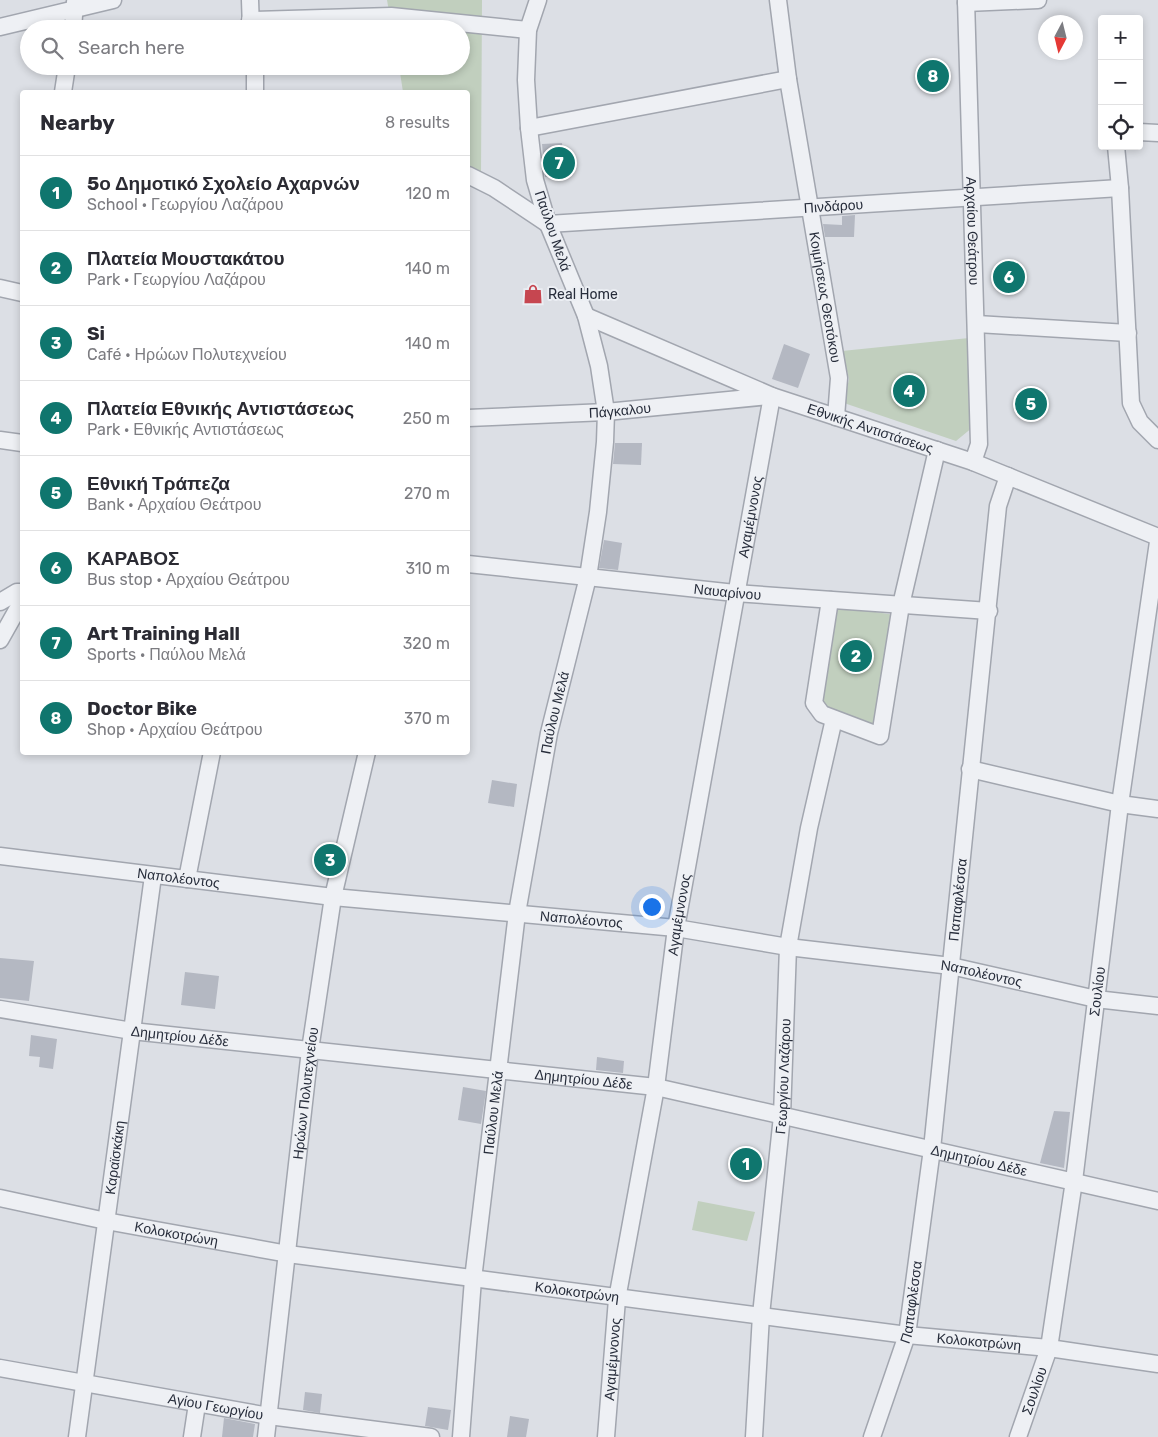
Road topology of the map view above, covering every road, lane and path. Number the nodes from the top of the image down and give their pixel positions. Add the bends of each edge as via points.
1 (113, 0) edge
2 (250, 0) edge
3 (538, 0) edge
4 (778, 0) edge
5 (1038, 0) edge
6 (966, 2) edge
7 (75, 5) edge
8 (20, 20) edge
9 (21, 20) edge
10 (74, 20) edge
11 (250, 20) edge
12 (321, 20) edge
13 (431, 20) edge
14 (470, 24) edge
15 (0, 26) edge
16 (528, 30) junction
17 (66, 75) edge
18 (255, 75) edge
19 (788, 79) junction
20 (63, 90) edge
21 (255, 90) edge
22 (529, 128) junction
23 (1143, 132) edge
24 (1158, 133) edge
25 (1116, 150) edge
26 (470, 176) edge
27 (1120, 188) junction
28 (972, 198) junction
29 (809, 208) junction
30 (548, 224) junction
31 (0, 288) edge
32 (20, 293) edge
33 (586, 316) junction
34 (977, 324) junction
35 (1128, 333) junction
36 (772, 396) junction
37 (606, 412) junction
38 (836, 417) junction
39 (470, 418) edge
40 (0, 440) edge
41 (1158, 440) edge
42 (20, 443) edge
43 (937, 450) junction
44 (973, 462) junction
45 (1008, 476) junction
46 (1158, 537) edge
47 (1158, 542) edge
48 (470, 564) edge
49 (588, 578) junction
50 (20, 592) edge
51 (735, 593) junction
52 (830, 600) junction
53 (0, 602) edge
54 (901, 605) junction
55 (20, 609) edge
56 (989, 611) junction
57 (16, 624) edge
58 (0, 640) edge
59 (834, 719) junction
60 (211, 755) edge
61 (366, 755) edge
62 (970, 769) junction
63 (1120, 804) junction
64 (1158, 809) edge
65 (0, 856) edge
66 (153, 876) junction
67 (187, 879) junction
68 (333, 897) junction
69 (517, 913) junction
70 (676, 928) junction
71 (788, 947) junction
72 (951, 966) junction
73 (1096, 998) junction
74 (1158, 1006) edge
75 (0, 1009) edge
76 (132, 1031) junction
77 (310, 1050) junction
78 (500, 1070) junction
79 (656, 1087) junction
80 (782, 1116) junction
81 (932, 1149) junction
82 (1074, 1181) junction
83 (0, 1198) edge
84 (1158, 1201) edge
85 (106, 1221) junction
86 (288, 1254) junction
87 (473, 1279) junction
88 (617, 1299) junction
89 (761, 1315) junction
90 (907, 1335) junction
91 (1049, 1348) junction
92 (1158, 1364) edge
93 (0, 1368) edge
94 (85, 1382) junction
95 (197, 1404) junction
96 (269, 1416) junction
97 (78, 1437) edge
98 (192, 1437) edge
99 (266, 1437) edge
100 (431, 1437) edge
101 (461, 1437) edge
102 (606, 1437) edge
103 (754, 1437) edge
104 (872, 1437) edge
105 (1018, 1437) edge

1 - 7 street
2 - 11 street
3 - 16 street, Παύλου Μελά
4 - 19 street, Κοιμήσεως Θεοτόκου
5 - 6 street
6 - 28 street, Αρχαίου Θεάτρου
7 - 9 street
7 - 10 street
8 - 15 street
12 - 13 street via 392,16
14 - 16 street
16 - 22 street, Παύλου Μελά via 526,80
17 - 20 street
18 - 21 street
19 - 22 street
19 - 29 street, Κοιμήσεως Θεοτόκου
22 - 30 street, Παύλου Μελά via 536,180
23 - 24 street
25 - 27 street
26 - 30 street
27 - 28 street, Πινδάρου
27 - 35 street
28 - 29 street, Πινδάρου
28 - 34 street, Αρχαίου Θεάτρου
29 - 30 street, Πινδάρου
29 - 38 street, Κοιμήσεως Θεοτόκου via 839,378
30 - 33 street, Παύλου Μελά
31 - 32 street
33 - 36 street, Εθνικής Αντιστάσεως
33 - 37 street, Παύλου Μελά via 599,366
34 - 35 street
34 - 44 street, Αρχαίου Θεάτρου via 979,444
35 - 41 street via 1131,403 1140,422
36 - 37 street, Πάγκαλου
36 - 38 street, Εθνικής Αντιστάσεως
36 - 51 street, Αγαμέμνονος
37 - 39 street, Πάγκαλου
37 - 49 street, Παύλου Μελά via 598,512
38 - 43 street, Εθνικής Αντιστάσεως
40 - 42 street
43 - 44 street, Εθνικής Αντιστάσεως
43 - 54 street
44 - 45 street, Εθνικής Αντιστάσεως
45 - 46 street, Εθνικής Αντιστάσεως
45 - 56 street, Παπαφλέσσα via 998,506
47 - 63 street, Σουλίου
48 - 49 street, Ναυαρίνου
49 - 51 street, Ναυαρίνου
49 - 69 street, Παύλου Μελά via 549,733
50 - 53 street
51 - 52 street, Ναυαρίνου
51 - 70 street, Αγαμέμνονος
52 - 54 street, Ναυαρίνου
52 - 59 street via 814,702 822,714
54 - 56 street, Ναυαρίνου
54 - 59 street via 880,736
55 - 57 street
56 - 62 street, Παπαφλέσσα
57 - 58 street
59 - 71 street, Γεωργίου Λαζάρου
60 - 67 street
61 - 68 street, Ηρώων Πολυτεχνείου
62 - 63 street
62 - 72 street, Παπαφλέσσα
63 - 64 street
63 - 73 street, Σουλίου
65 - 66 street, Ναπολέοντος
66 - 67 street, Ναπολέοντος
66 - 76 street, Καραϊσκάκη
67 - 68 street, Ναπολέοντος
68 - 69 street, Ναπολέοντος
68 - 77 street, Ηρώων Πολυτεχνείου
69 - 70 street, Ναπολέοντος
69 - 78 street, Παύλου Μελά
70 - 71 street, Ναπολέοντος
70 - 79 street, Αγαμέμνονος
71 - 72 street, Ναπολέοντος
71 - 80 street, Γεωργίου Λαζάρου
72 - 73 street, Ναπολέοντος
72 - 81 street, Παπαφλέσσα
73 - 74 street, Ναπολέοντος
73 - 82 street, Σουλίου
75 - 76 street, Δημητρίου Δέδε
76 - 77 street, Δημητρίου Δέδε
76 - 85 street, Καραϊσκάκη
77 - 78 street, Δημητρίου Δέδε
77 - 86 street, Ηρώων Πολυτεχνείου
78 - 79 street, Δημητρίου Δέδε
78 - 87 street, Παύλου Μελά
79 - 80 street, Δημητρίου Δέδε
79 - 88 street, Αγαμέμνονος
80 - 81 street, Δημητρίου Δέδε
80 - 89 street, Γεωργίου Λαζάρου
81 - 82 street, Δημητρίου Δέδε
81 - 90 street, Παπαφλέσσα
82 - 84 street, Δημητρίου Δέδε
82 - 91 street, Σουλίου
83 - 85 street, Κολοκοτρώνη
85 - 86 street, Κολοκοτρώνη
85 - 94 street, Καραϊσκάκη
86 - 87 street, Κολοκοτρώνη
86 - 96 street, Ηρώων Πολυτεχνείου
87 - 88 street, Κολοκοτρώνη
87 - 101 street, Παύλου Μελά
88 - 89 street, Κολοκοτρώνη
88 - 102 street, Αγαμέμνονος
89 - 90 street, Κολοκοτρώνη
89 - 103 street, Γεωργίου Λαζάρου
90 - 91 street, Κολοκοτρώνη
90 - 104 street, Παπαφλέσσα
91 - 92 street, Κολοκοτρώνη
91 - 105 street, Σουλίου
93 - 94 street, Αγίου Γεωργίου
94 - 95 street, Αγίου Γεωργίου
94 - 97 street, Καραϊσκάκη
95 - 96 street, Αγίου Γεωργίου
95 - 98 street
96 - 99 street, Ηρώων Πολυτεχνείου
96 - 100 street, Αγίου Γεωργίου

